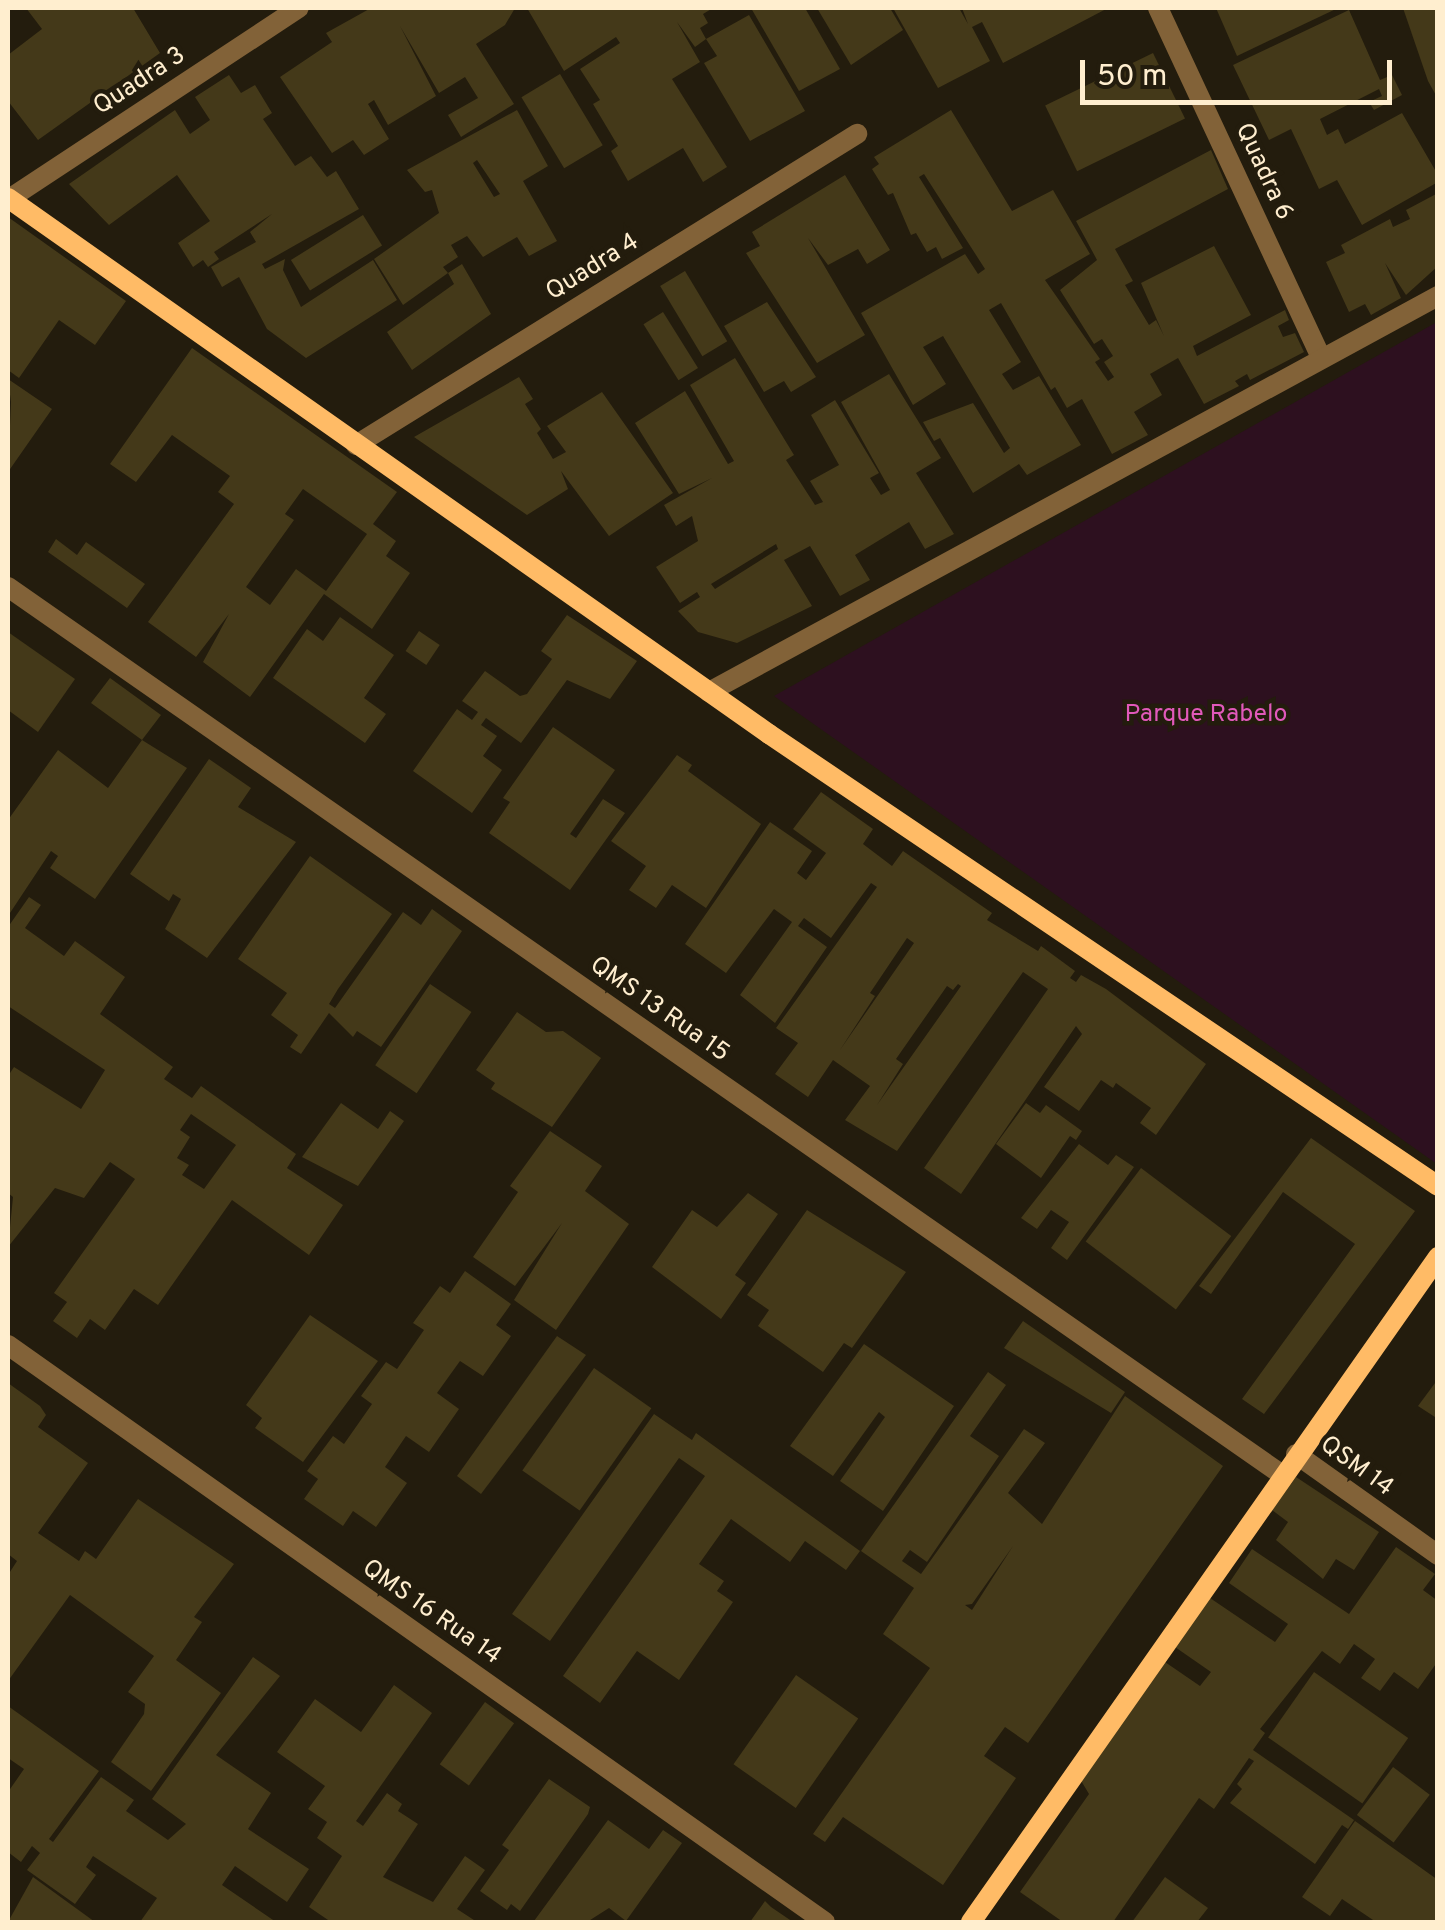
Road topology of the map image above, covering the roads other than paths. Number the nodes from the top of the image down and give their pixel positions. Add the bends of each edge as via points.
1 (300, 8) edge
2 (1158, 8) edge
3 (857, 134) dead end
4 (8, 198) edge
5 (1438, 296) edge
6 (1321, 358) junction
7 (356, 445) junction
8 (8, 587) edge
9 (709, 692) junction
10 (1438, 1186) edge
11 (1438, 1256) edge
12 (8, 1345) edge
13 (1296, 1454) junction
14 (1281, 1474) junction
15 (1438, 1556) edge
16 (825, 1922) edge
17 (971, 1922) edge

1 - 4 street, Quadra 3
2 - 6 street, Quadra 6
3 - 7 street, Quadra 4
4 - 7 street
5 - 6 street
6 - 9 street
7 - 9 street
8 - 14 street, QMS 13 Rua 15
9 - 10 street
11 - 13 street
12 - 16 street, QMS 16 Rua 14
13 - 14 street
13 - 15 street, QSM 14
14 - 17 street

